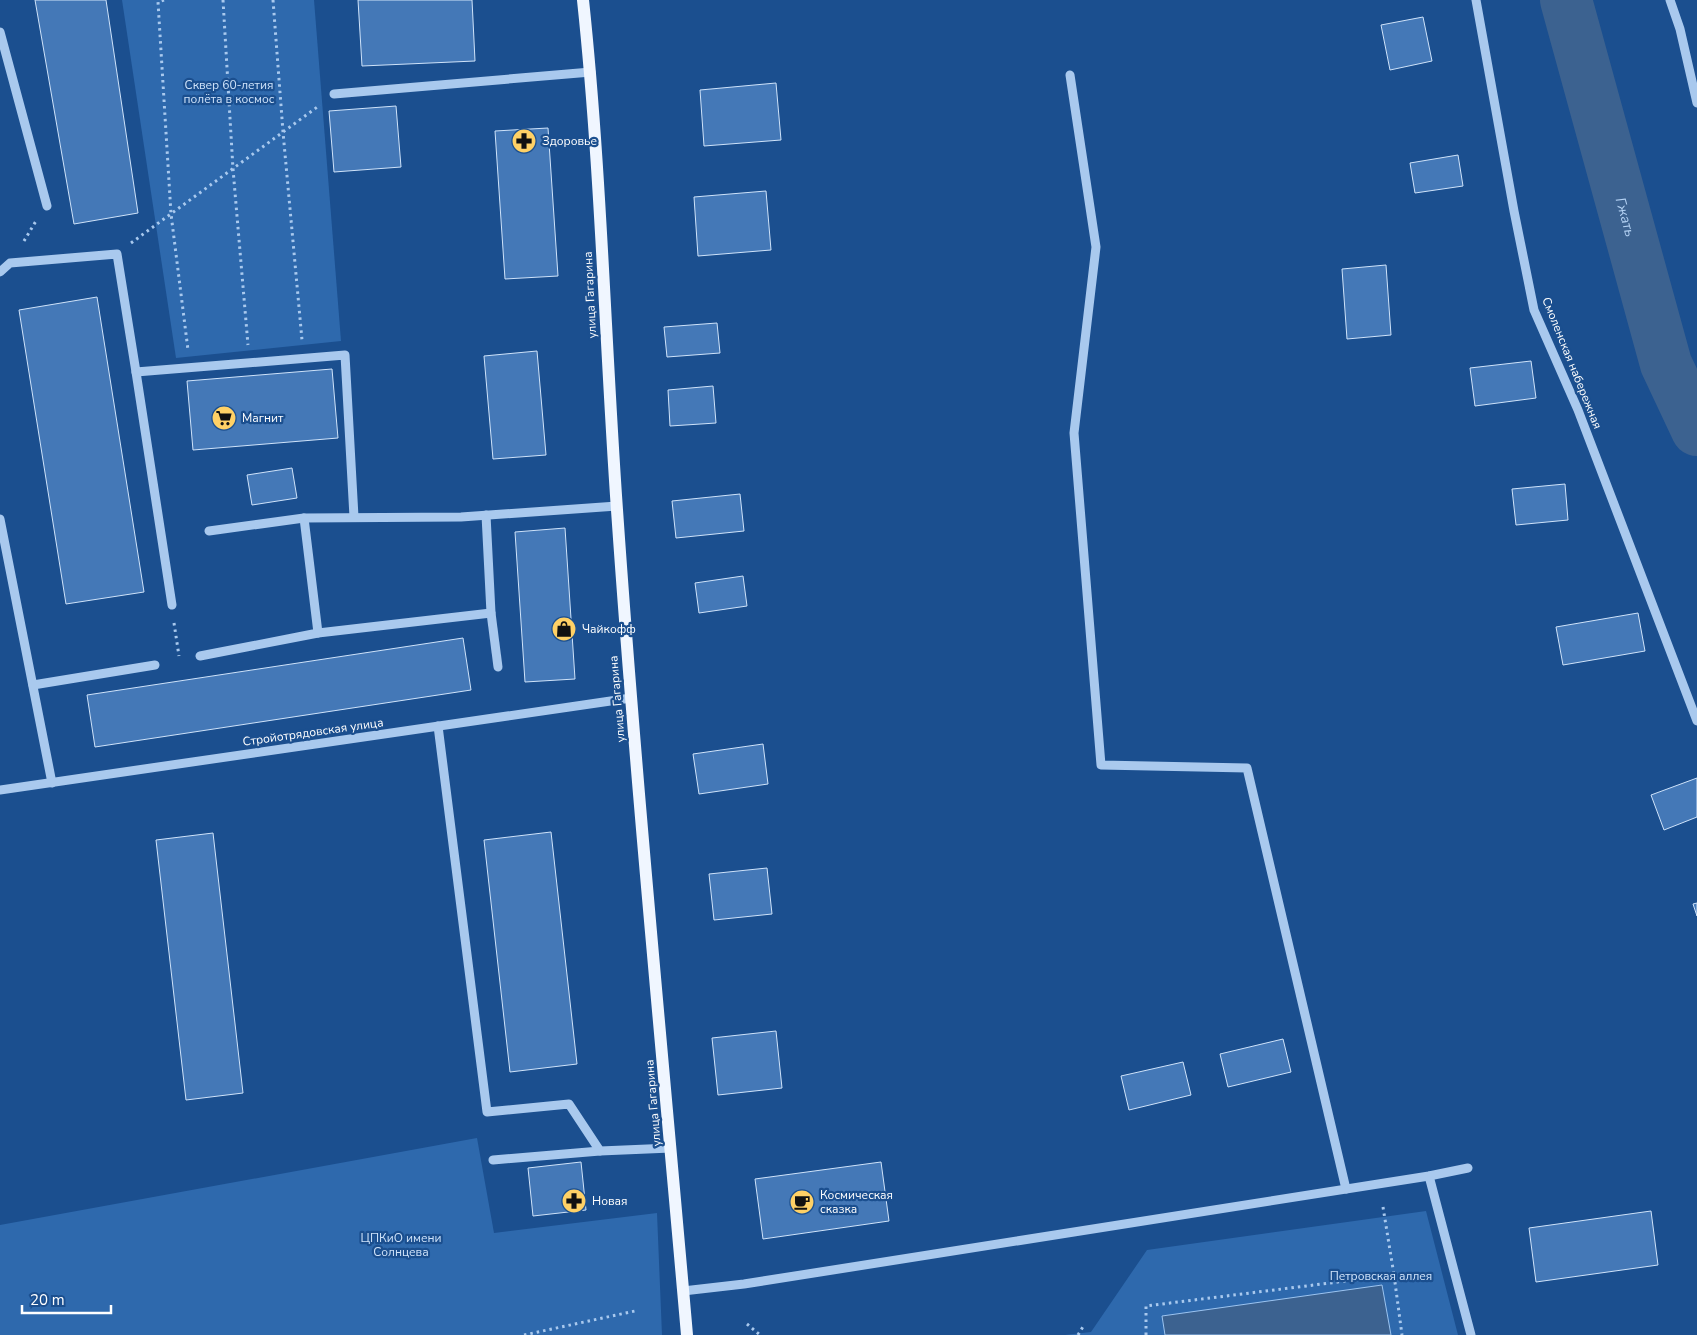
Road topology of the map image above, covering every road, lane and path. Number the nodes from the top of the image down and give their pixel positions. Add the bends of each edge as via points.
1 (164, 0) edge
2 (223, 0) edge
3 (273, 0) edge
4 (583, 0) edge
5 (1476, 0) edge
6 (1670, 0) edge
7 (157, 1) edge
8 (0, 32) edge
9 (591, 72) junction
10 (1070, 75) dead end
11 (334, 94) joint
12 (1697, 103) edge
13 (283, 132) junction
14 (233, 169) junction
15 (46, 206) joint
16 (171, 214) junction
17 (117, 254) junction
18 (10, 263) junction
19 (0, 272) edge
20 (304, 358) junction
21 (249, 363) junction
22 (190, 368) junction
23 (136, 372) junction
24 (617, 506) junction
25 (486, 515) junction
26 (354, 517) junction
27 (304, 518) junction
28 (0, 519) edge
29 (209, 531) dead end
30 (172, 605) joint
31 (491, 613) junction
32 (318, 633) junction
33 (200, 656) joint
34 (155, 665) dead end
35 (498, 667) dead end
36 (33, 685) junction
37 (630, 698) junction
38 (1697, 721) edge
39 (438, 726) junction
40 (52, 783) junction
41 (0, 790) edge
42 (671, 1148) junction
43 (600, 1151) junction
44 (493, 1160) dead end
45 (1468, 1168) dead end
46 (1429, 1176) junction
47 (1346, 1189) junction
48 (1383, 1207) dead end
49 (1394, 1275) junction
50 (684, 1291) junction
51 (635, 1311) dead end
52 (747, 1324) dead end
53 (1084, 1325) dead end
54 (524, 1335) edge
55 (687, 1335) edge
56 (760, 1335) edge
57 (1078, 1335) edge
58 (1146, 1335) edge
59 (1402, 1335) edge
60 (1471, 1335) edge

1 - 7 path
2 - 14 path
3 - 13 path
4 - 9 main road, улица Гагарина
5 - 38 street, Смоленская набережная via 1534,310 1578,410
6 - 12 street
7 - 16 path
8 - 15 street
9 - 11 street
9 - 24 main road, улица Гагарина
10 - 47 street via 1096,247 1074,433 1100,765 1246,768
11 - 13 path
13 - 14 path
13 - 20 path
14 - 16 path
14 - 21 path
15 - 18 path
16 - 17 path
16 - 22 path
17 - 18 street
17 - 23 street
18 - 19 street
20 - 21 street
20 - 26 street via 345,355
21 - 22 street
22 - 23 street
23 - 30 street
24 - 25 street
24 - 37 main road, улица Гагарина
25 - 26 street
25 - 31 street
26 - 27 street
27 - 29 street
27 - 32 street
28 - 36 street
30 - 33 path via 179,660
31 - 32 street
31 - 35 street
32 - 33 street
34 - 36 street
36 - 40 street
37 - 39 street, Стройотрядовская улица
37 - 42 main road, улица Гагарина
39 - 40 street, Стройотрядовская улица
39 - 43 street via 486,1112 569,1104
40 - 41 street, Стройотрядовская улица
42 - 43 street
42 - 50 main road, улица Гагарина
43 - 44 street
45 - 46 street
46 - 47 street
46 - 60 street
47 - 50 street
48 - 49 path
49 - 58 path via 1146,1306
49 - 59 path
50 - 55 main road, улица Гагарина
51 - 54 path
52 - 56 path
53 - 57 path

